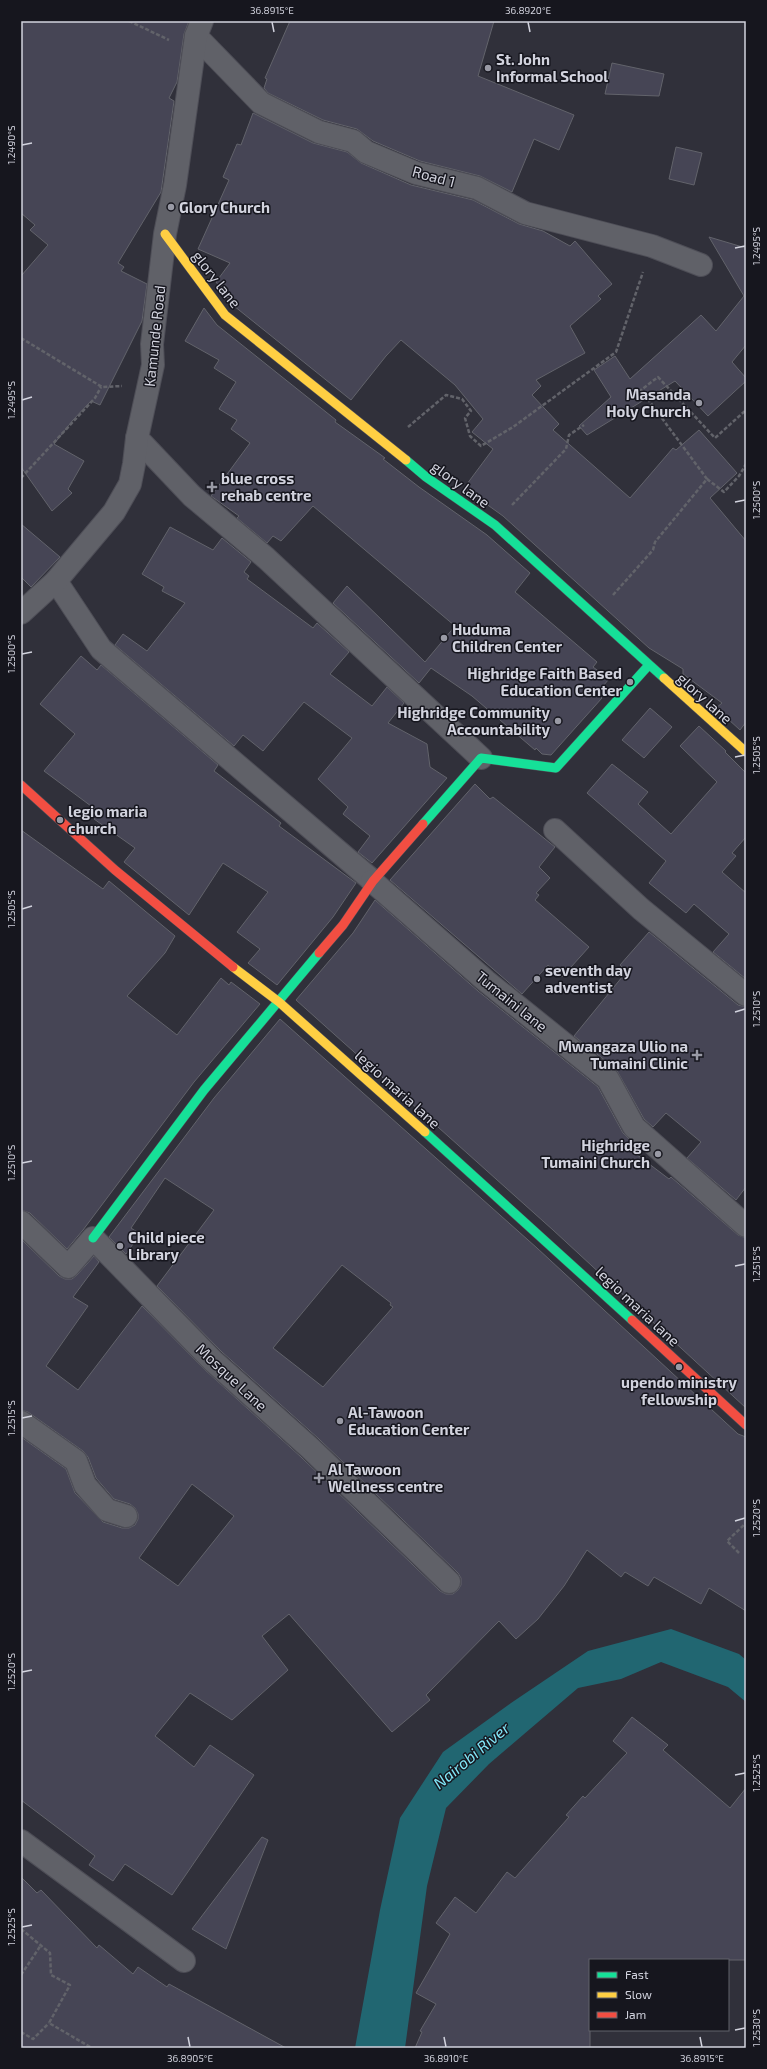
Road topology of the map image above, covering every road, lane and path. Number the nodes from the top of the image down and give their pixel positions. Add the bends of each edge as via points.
1 (199, 29) edge
2 (165, 234) junction
3 (652, 246) junction
4 (701, 265) dead end
5 (21, 338) edge
6 (123, 386) dead end
7 (102, 387) junction
8 (746, 410) edge
9 (584, 425) dead end
10 (137, 438) junction
11 (388, 444) junction
12 (746, 464) edge
13 (21, 478) edge
14 (707, 479) junction
15 (495, 525) junction
16 (56, 581) junction
17 (21, 613) edge
18 (594, 616) junction
19 (648, 666) junction
20 (746, 752) edge
21 (480, 758) junction
22 (21, 785) edge
23 (555, 830) dead end
24 (372, 881) junction
25 (746, 995) edge
26 (279, 1002) junction
27 (21, 1222) edge
28 (746, 1226) edge
29 (93, 1238) junction
30 (21, 1422) edge
31 (746, 1425) edge
32 (126, 1516) dead end
33 (746, 1523) edge
34 (739, 1553) dead end
35 (449, 1582) dead end
36 (21, 1841) edge
37 (21, 1929) edge
38 (41, 1945) junction
39 (184, 1961) dead end
40 (21, 1975) edge
41 (49, 2023) junction
42 (21, 2032) edge
43 (92, 2048) edge

1 - 2 street, Kamunde Road
1 - 3 street, Road 1 via 261,103 319,132 353,141 366,152 416,173 477,188 525,213
2 - 10 street, Kamunde Road via 152,344 153,366
2 - 11 street, glory lane via 225,315
3 - 4 street, Road 1
3 - 11 path via 616,352 513,427 481,446 470,436 465,418 471,411 462,399 446,395
5 - 7 path
6 - 7 path
7 - 13 path via 95,398
8 - 14 path via 716,438 658,377 641,390
9 - 15 path via 569,435 566,449
10 - 16 street, Kamunde Road via 130,484 114,512
10 - 21 street via 192,496 266,558
11 - 15 street, glory lane via 426,477
12 - 14 path via 724,492
14 - 18 path via 655,542 653,550
15 - 18 street, glory lane
16 - 17 street, Kamunde Road
16 - 24 street, Tumaini lane via 101,648
18 - 19 street, glory lane
19 - 20 street, glory lane
19 - 21 street via 556,768
21 - 24 street
22 - 26 street, legio maria lane via 114,870
23 - 25 street via 641,909
24 - 26 street via 344,925
24 - 28 street, Tumaini lane via 486,980 608,1079 634,1127
26 - 29 street via 204,1090
26 - 31 street, legio maria lane via 545,1239
27 - 29 street via 68,1267
29 - 35 street, Mosque Lane via 213,1361 310,1448
30 - 32 street via 76,1461 85,1485 107,1510
33 - 34 path via 727,1541
36 - 39 street
37 - 38 path
38 - 40 path
38 - 41 path via 50,1953 51,1975 70,1985
41 - 42 path via 33,2039
41 - 43 path

